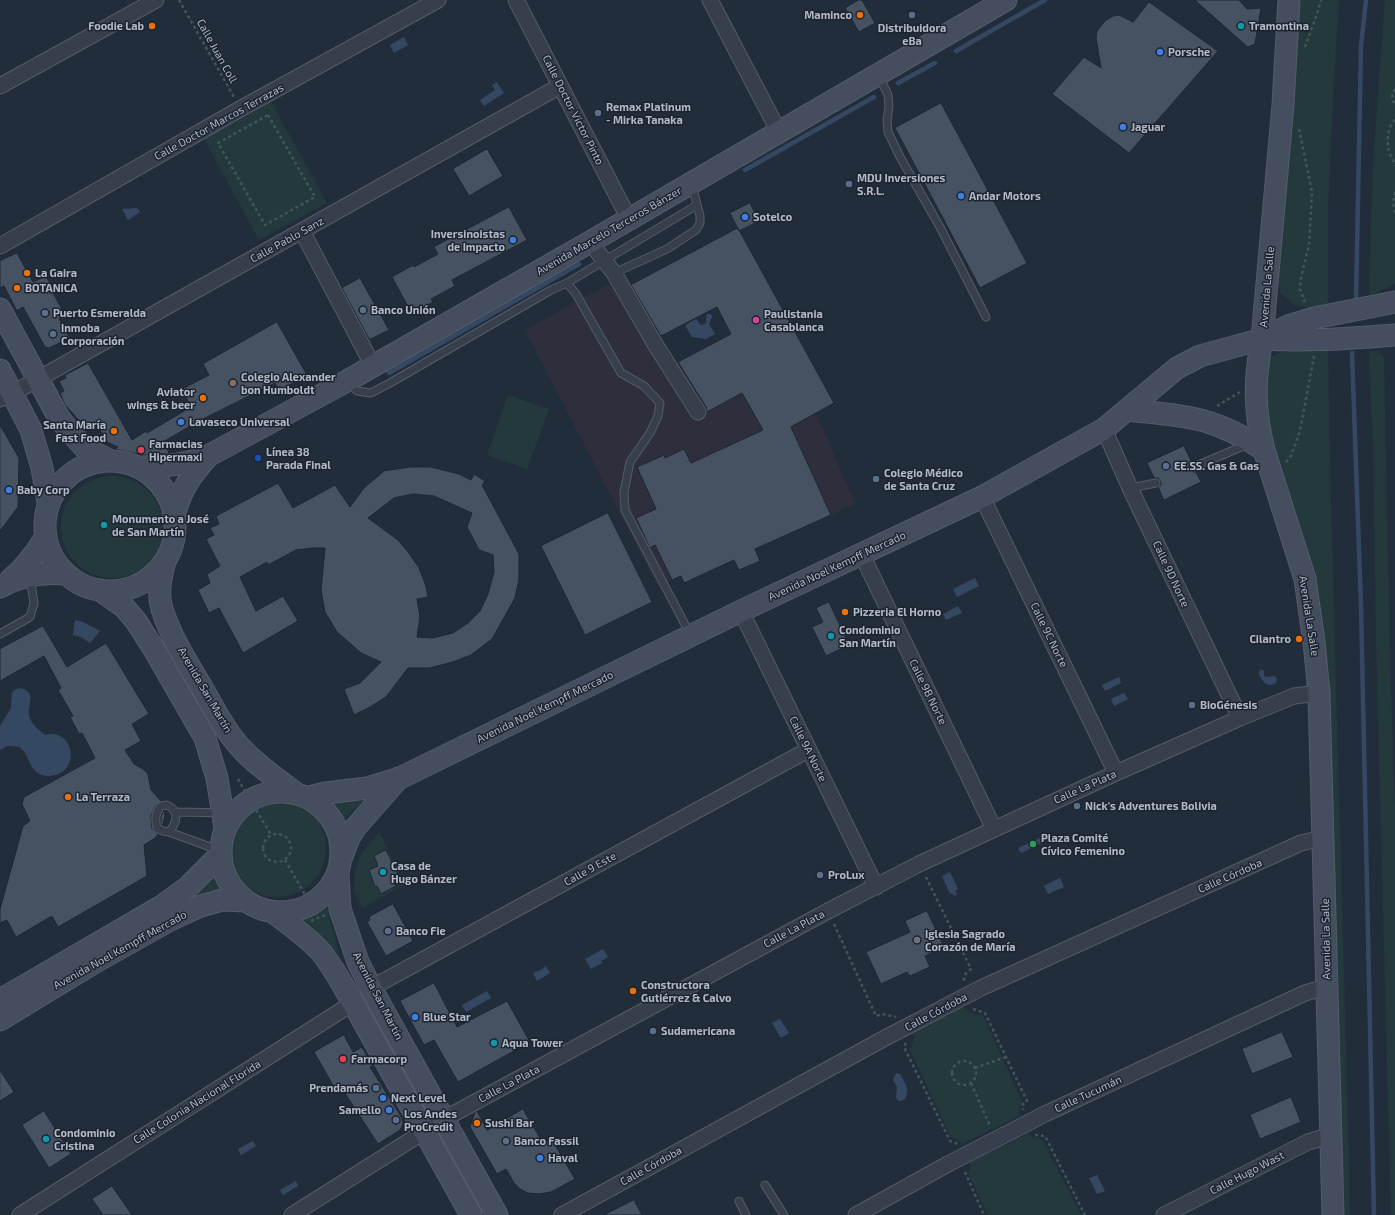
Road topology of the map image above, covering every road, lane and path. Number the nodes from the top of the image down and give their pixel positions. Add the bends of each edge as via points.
1 (156, 0) edge
2 (179, 0) edge
3 (438, 0) edge
4 (516, 0) edge
5 (710, 0) edge
6 (1289, 0) edge
7 (1321, 0) edge
8 (999, 2) edge
9 (1303, 50) dead end
10 (878, 74) junction
11 (0, 86) edge
12 (560, 86) junction
13 (1395, 89) edge
14 (1395, 105) edge
15 (240, 109) junction
16 (1395, 120) edge
17 (1299, 125) dead end
18 (779, 132) junction
19 (218, 143) joint
20 (1395, 166) edge
21 (692, 183) junction
22 (1395, 192) edge
23 (698, 205) junction
24 (1395, 214) edge
25 (629, 219) junction
26 (302, 231) junction
27 (590, 242) junction
28 (0, 246) edge
29 (605, 261) junction
30 (614, 273) junction
31 (567, 283) junction
32 (1388, 304) edge
33 (0, 309) edge
34 (986, 317) dead end
35 (1316, 318) junction
36 (1388, 336) edge
37 (1262, 339) junction
38 (1318, 340) junction
39 (373, 366) junction
40 (0, 370) edge
41 (38, 378) junction
42 (347, 381) junction
43 (1256, 389) junction
44 (6, 396) edge
45 (1128, 410) junction
46 (698, 412) dead end
47 (1204, 421) junction
48 (1104, 429) junction
49 (1258, 446) junction
50 (208, 456) junction
51 (110, 461) junction
52 (142, 467) junction
53 (1194, 467) dead end
54 (1272, 477) junction
55 (1156, 483) dead end
56 (1130, 488) junction
57 (982, 497) junction
58 (48, 502) junction
59 (175, 513) junction
60 (46, 536) junction
61 (862, 555) junction
62 (165, 561) junction
63 (66, 574) junction
64 (30, 575) junction
65 (2, 586) edge
66 (100, 590) junction
67 (741, 611) junction
68 (0, 634) edge
69 (691, 636) junction
70 (1319, 693) junction
71 (1240, 718) junction
72 (808, 750) junction
73 (1116, 773) junction
74 (243, 776) dead end
75 (400, 778) junction
76 (238, 779) junction
77 (234, 781) dead end
78 (303, 796) junction
79 (250, 800) junction
80 (175, 812) junction
81 (228, 818) junction
82 (994, 829) junction
83 (169, 832) junction
84 (271, 835) junction
85 (1323, 838) junction
86 (221, 852) junction
87 (285, 860) junction
88 (919, 864) junction
89 (340, 866) junction
90 (876, 887) junction
91 (246, 901) junction
92 (828, 911) junction
93 (273, 912) junction
94 (316, 915) junction
95 (1327, 987) junction
96 (371, 988) junction
97 (966, 996) junction
98 (0, 1000) edge
99 (354, 1003) junction
100 (0, 1020) edge
101 (906, 1028) junction
102 (1006, 1057) junction
103 (975, 1068) junction
104 (970, 1083) junction
105 (444, 1119) junction
106 (1027, 1123) junction
107 (425, 1132) junction
108 (1332, 1135) junction
109 (996, 1139) junction
110 (965, 1156) junction
111 (765, 1185) dead end
112 (739, 1201) dead end
113 (20, 1215) edge
114 (292, 1215) edge
115 (471, 1215) edge
116 (497, 1215) edge
117 (562, 1215) edge
118 (746, 1215) edge
119 (784, 1215) edge
120 (856, 1215) edge
121 (984, 1215) edge
122 (1085, 1215) edge
123 (1164, 1215) edge
124 (1333, 1215) edge

1 - 11 street
2 - 15 path, Calle Juan Coll
3 - 15 street, Calle Doctor Marcos Terrazas
4 - 12 street, Calle Doctor Víctor Pinto
5 - 18 street
6 - 37 main road, Avenida La Salle via 1283,105
7 - 9 path
8 - 10 main road, Avenida Marcelo Terceros Bánzer
10 - 18 main road, Avenida Marcelo Terceros Bánzer
10 - 34 lane via 888,95 888,132
12 - 25 street, Calle Doctor Víctor Pinto
12 - 26 street, Calle Pablo Sanz
13 - 14 path via 1392,93
15 - 28 street, Calle Doctor Marcos Terrazas
16 - 20 path via 1391,123 1388,141
17 - 35 path via 1312,192 1309,245 1300,289 1303,300
18 - 21 main road, Avenida Marcelo Terceros Bánzer
19 - 19 path via 265,225 315,197 268,115
21 - 23 lane
21 - 25 main road, Avenida Marcelo Terceros Bánzer
22 - 24 path
23 - 29 lane
23 - 30 lane via 700,223 696,230 667,249
25 - 27 main road, Avenida Marcelo Terceros Bánzer
26 - 39 street
26 - 41 street, Calle Pablo Sanz
27 - 29 street
27 - 39 main road, Avenida Marcelo Terceros Bánzer
29 - 30 street
29 - 31 lane
30 - 46 street
31 - 42 lane via 371,392 357,391
31 - 69 lane via 576,294 620,373 644,386 660,403 658,416 650,433 630,462 624,492 625,510
32 - 35 main road, Avenida Noel Kempff Mercado
33 - 41 main road
35 - 37 main road, Avenida Noel Kempff Mercado via 1288,326
36 - 38 main road, Avenida Noel Kempff Mercado
37 - 38 main road, Avenida Noel Kempff Mercado
37 - 43 main road, Avenida La Salle
37 - 45 main road, Avenida Noel Kempff Mercado via 1200,356 1177,368
38 - 54 path via 1300,431 1291,456
39 - 42 main road, Avenida Marcelo Terceros Bánzer
40 - 44 main road
41 - 44 street, Calle Pablo Sanz
41 - 51 main road via 59,418 72,434 85,448
42 - 50 main road, Avenida Marcelo Terceros Bánzer
43 - 47 path via 1245,389 1235,394 1208,413
43 - 49 main road, Avenida La Salle
44 - 58 main road via 31,430
45 - 47 main road
45 - 48 main road, Avenida Noel Kempff Mercado
47 - 49 main road via 1236,433
48 - 56 street, Calle 9D Norte
48 - 57 main road, Avenida Noel Kempff Mercado
49 - 53 lane
49 - 54 main road, Avenida La Salle
50 - 52 main road, Avenida Marcelo Terceros Bánzer via 179,465
50 - 59 main road, Avenida Marcelo Terceros Bánzer via 188,480 179,496
51 - 52 main road
51 - 58 main road via 96,462 81,468 58,487
52 - 59 main road via 165,488
54 - 70 main road, Avenida La Salle via 1305,579
55 - 56 lane
56 - 71 street, Calle 9D Norte
57 - 61 main road, Avenida Noel Kempff Mercado
57 - 73 street, Calle 9C Norte
58 - 60 main road
59 - 62 main road via 173,546
60 - 63 main road via 56,563
60 - 65 main road via 28,563
61 - 67 main road, Avenida Noel Kempff Mercado
61 - 82 street, Calle 9B Norte
62 - 66 main road via 153,575 137,585 119,590
62 - 78 main road, Avenida San Martín via 159,590 162,609 177,643 225,728 254,761
63 - 64 main road
63 - 66 main road via 82,584
64 - 65 main road
64 - 68 lane via 34,602 30,618
66 - 81 main road via 124,607 136,621 205,738
67 - 69 main road, Avenida Noel Kempff Mercado
67 - 72 street, Calle 9A Norte
69 - 75 main road, Avenida Noel Kempff Mercado
70 - 71 street, Calle La Plata via 1294,696
70 - 85 main road, Avenida La Salle
71 - 73 street, Calle La Plata
72 - 90 street, Calle 9A Norte
72 - 96 street, Calle 9 Este
73 - 82 street, Calle La Plata
74 - 76 path
75 - 78 main road, Avenida Noel Kempff Mercado via 367,788
75 - 89 main road, Avenida Noel Kempff Mercado via 355,828
76 - 77 path
76 - 79 path
78 - 79 main road via 280,791 262,794
78 - 89 main road, Avenida San Martín via 323,808 334,822 341,838
79 - 81 main road
79 - 84 path
80 - 81 lane
80 - 83 lane via 174,826
80 - 83 lane via 167,805 161,806 156,812 157,828
81 - 86 main road
82 - 88 street, Calle La Plata
83 - 86 lane
84 - 87 path via 281,834 289,841 291,851
84 - 87 path via 263,844 264,855 274,862
85 - 95 main road, Avenida La Salle
85 - 97 street, Calle Córdoba via 1301,844
86 - 91 main road via 224,872 233,888
86 - 98 main road, Avenida Noel Kempff Mercado via 188,887 162,906
87 - 94 path
88 - 90 street, Calle La Plata
88 - 97 path via 971,968 964,979
89 - 94 main road
89 - 96 main road, Avenida San Martín via 340,909 358,962
90 - 92 street, Calle La Plata
91 - 93 main road
91 - 100 main road, Avenida Noel Kempff Mercado via 222,900 198,907 170,920
92 - 101 path via 876,1016 894,1016
92 - 105 street, Calle La Plata
93 - 94 main road
93 - 99 main road, Avenida San Martín via 320,952
95 - 106 street, Calle Tucumán via 1305,992
95 - 108 main road, Avenida La Salle
96 - 105 main road, Avenida San Martín
97 - 101 street, Calle Córdoba
97 - 102 path via 972,1008 985,1013
99 - 107 main road, Avenida San Martín
99 - 113 street, Calle Colonia Nacional Florida
101 - 110 path via 907,1040 904,1047 950,1141 958,1144
101 - 117 street, Calle Córdoba
102 - 103 path
102 - 106 path via 1027,1101 1023,1104
103 - 104 path via 976,1077
103 - 104 path via 970,1062 963,1060 955,1063 951,1070 955,1082 962,1085
104 - 109 path
105 - 107 street, Calle La Plata
105 - 116 main road, Avenida San Martín
106 - 109 street, Calle Tucumán
106 - 122 path via 1036,1135 1045,1136
107 - 114 street, Calle La Plata
107 - 115 main road, Avenida San Martín
108 - 123 street, Calle Hugo Wast via 1308,1142
108 - 124 main road, Avenida La Salle
109 - 110 street, Calle Tucumán
110 - 120 street, Calle Tucumán
110 - 121 path via 967,1166 964,1173
111 - 119 lane
112 - 118 lane

